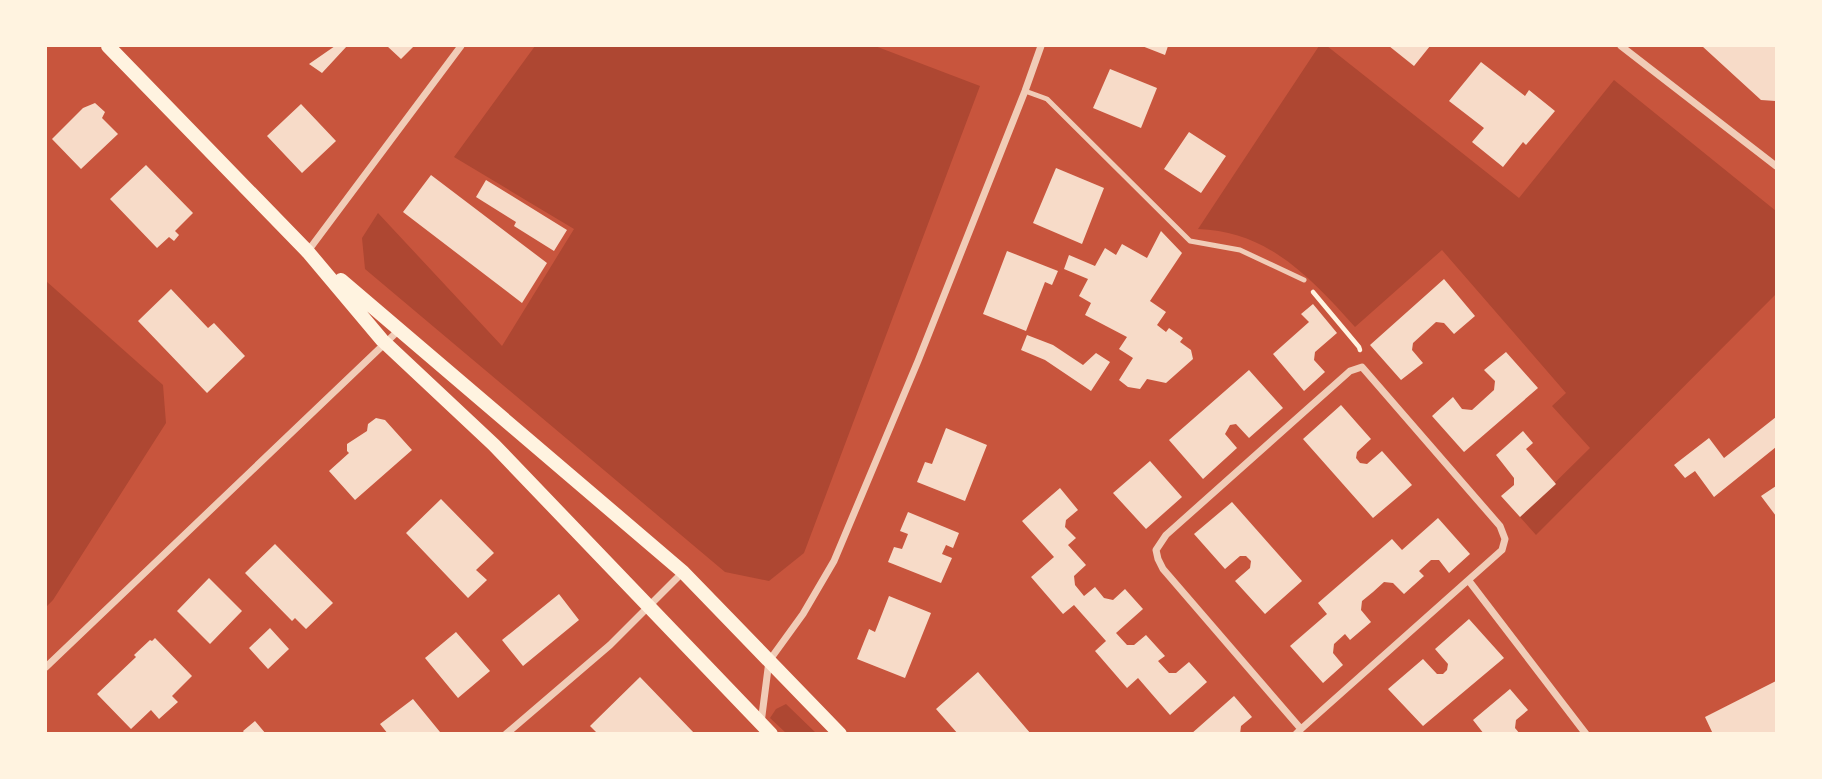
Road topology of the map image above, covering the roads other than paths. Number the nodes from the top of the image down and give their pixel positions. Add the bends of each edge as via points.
1 (108, 46) edge
2 (461, 46) edge
3 (1041, 46) edge
4 (1621, 46) edge
5 (1025, 91) junction
6 (1776, 166) edge
7 (308, 252) junction
8 (1304, 280) road end
9 (399, 330) junction
10 (385, 343) junction
11 (683, 572) junction
12 (1469, 581) junction
13 (649, 606) junction
14 (769, 661) junction
15 (46, 667) edge
16 (766, 729) edge
17 (1299, 731) edge
18 (506, 733) edge
19 (839, 733) edge
20 (1586, 733) edge

1 - 7 main road
2 - 7 street
3 - 5 street
4 - 6 street
5 - 8 lane via 1047,99 1190,241 1240,250
5 - 14 street via 834,561
7 - 9 main road
7 - 10 main road
9 - 10 street
9 - 11 main road
10 - 13 main road via 494,445
10 - 15 street
11 - 13 street
11 - 14 main road
12 - 17 street
12 - 17 street via 1502,550 1505,539 1500,526 1362,368 1350,372 1166,535 1156,550 1163,569
12 - 20 street
13 - 16 main road
13 - 18 street
14 - 16 street
14 - 19 main road

